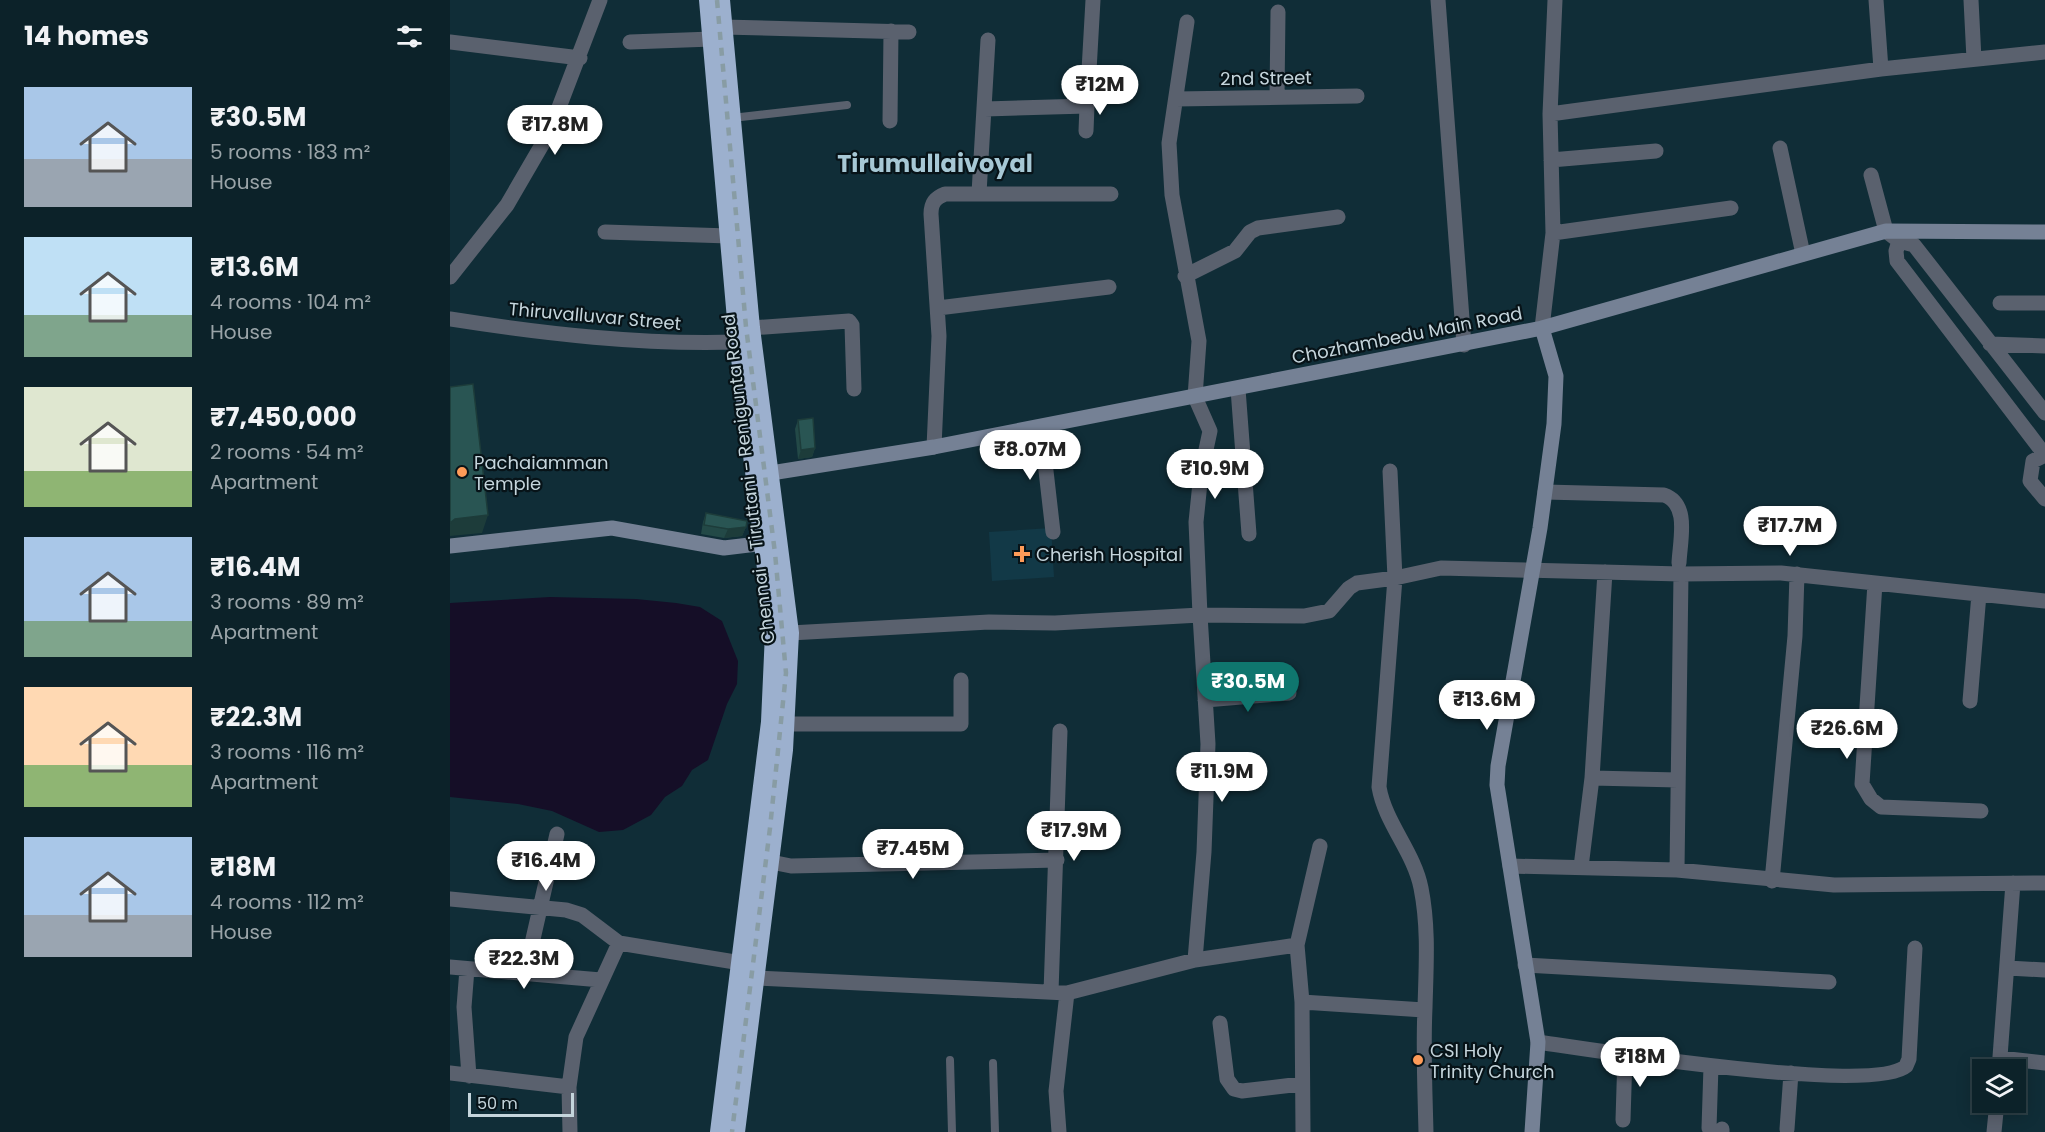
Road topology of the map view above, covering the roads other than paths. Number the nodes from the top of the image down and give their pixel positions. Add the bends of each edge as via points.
1 (600, 0) edge
2 (708, 0) edge
3 (721, 0) edge
4 (1093, 0) edge
5 (1438, 0) edge
6 (1556, 0) edge
7 (1876, 0) edge
8 (1971, 0) edge
9 (1278, 12) dead end
10 (1187, 22) dead end
11 (891, 31) junction
12 (909, 32) dead end
13 (718, 33) junction
14 (988, 40) dead end
15 (450, 42) edge
16 (630, 42) dead end
17 (2045, 52) edge
18 (580, 58) junction
19 (1974, 59) junction
20 (1881, 69) junction
21 (1277, 96) junction
22 (1357, 96) dead end
23 (1176, 99) junction
24 (847, 105) dead end
25 (1087, 106) junction
26 (985, 110) junction
27 (1550, 114) junction
28 (732, 118) junction
29 (891, 122) dead end
30 (1086, 131) dead end
31 (1780, 148) dead end
32 (1656, 151) dead end
33 (1551, 160) junction
34 (1871, 175) dead end
35 (979, 194) junction
36 (1111, 194) dead end
37 (1731, 208) dead end
38 (1338, 217) dead end
39 (1886, 231) junction
40 (605, 232) dead end
41 (2045, 232) edge
42 (1553, 233) junction
43 (729, 236) junction
44 (1899, 241) junction
45 (1803, 254) junction
46 (1185, 276) junction
47 (450, 277) edge
48 (1109, 287) dead end
49 (742, 301) junction
50 (2000, 303) dead end
51 (2045, 303) edge
52 (938, 308) junction
53 (1966, 309) junction
54 (450, 319) edge
55 (751, 328) junction
56 (1542, 328) junction
57 (1947, 328) junction
58 (738, 342) junction
59 (1990, 344) junction
60 (1464, 345) junction
61 (2045, 345) edge
62 (854, 389) dead end
63 (1238, 389) junction
64 (1195, 397) junction
65 (2045, 413) edge
66 (1041, 427) junction
67 (934, 447) junction
68 (2045, 455) edge
69 (1390, 471) dead end
70 (771, 473) junction
71 (1545, 492) junction
72 (2045, 500) edge
73 (1053, 532) dead end
74 (1249, 534) dead end
75 (771, 542) junction
76 (450, 546) edge
77 (1680, 568) junction
78 (1532, 569) junction
79 (1605, 572) junction
80 (1797, 574) junction
81 (1395, 578) junction
82 (1875, 583) junction
83 (1979, 594) junction
84 (2045, 601) edge
85 (1200, 615) junction
86 (790, 633) junction
87 (961, 680) dead end
88 (1289, 693) dead end
89 (1205, 700) junction
90 (1970, 701) dead end
91 (786, 724) junction
92 (1060, 730) dead end
93 (1592, 778) junction
94 (1678, 780) junction
95 (1981, 811) dead end
96 (558, 834) dead end
97 (1320, 846) dead end
98 (1057, 860) junction
99 (771, 862) junction
100 (1510, 866) junction
101 (1581, 867) junction
102 (1677, 870) junction
103 (1772, 881) junction
104 (2013, 883) junction
105 (2045, 884) edge
106 (450, 899) edge
107 (540, 908) junction
108 (619, 944) junction
109 (1297, 945) junction
110 (1915, 948) dead end
111 (1195, 960) junction
112 (741, 963) junction
113 (1525, 965) junction
114 (450, 967) edge
115 (2008, 968) junction
116 (467, 969) junction
117 (2045, 970) edge
118 (525, 974) junction
119 (757, 978) junction
120 (601, 980) junction
121 (1829, 982) dead end
122 (1051, 992) junction
123 (1067, 993) junction
124 (1302, 1002) junction
125 (1425, 1010) junction
126 (1220, 1023) dead end
127 (1538, 1042) junction
128 (1625, 1055) junction
129 (1999, 1059) edge
130 (950, 1060) dead end
131 (993, 1063) dead end
132 (2026, 1063) edge
133 (2045, 1063) edge
134 (1711, 1065) junction
135 (450, 1073) edge
136 (1791, 1073) junction
137 (470, 1076) junction
138 (1301, 1084) junction
139 (568, 1087) junction
140 (1995, 1113) edge
141 (1623, 1120) dead end
142 (1787, 1129) dead end
143 (1718, 1130) edge
144 (570, 1132) edge
145 (719, 1132) edge
146 (736, 1132) edge
147 (952, 1132) edge
148 (995, 1132) edge
149 (1059, 1132) edge
150 (1303, 1132) edge
151 (1426, 1132) edge
152 (1532, 1132) edge
153 (1994, 1132) edge

1 - 18 street
2 - 13 highway, Chennai - Tiruttani - Renigunta Road
3 - 13 highway, Chennai - Tiruttani - Renigunta Road
4 - 25 street
5 - 60 street
6 - 27 street
7 - 20 street
8 - 19 street
9 - 21 street
10 - 23 street
11 - 12 street
11 - 13 street
11 - 29 street
13 - 16 street
13 - 28 highway, Chennai - Tiruttani - Renigunta Road
13 - 43 highway, Chennai - Tiruttani - Renigunta Road
14 - 26 street
15 - 18 street
17 - 19 street
18 - 47 street via 550,131 507,205
19 - 20 street
20 - 27 street
21 - 22 street, 2nd Street
21 - 23 street, 2nd Street
23 - 46 street via 1168,143
24 - 28 lane
25 - 26 street
25 - 30 street
26 - 35 street
27 - 33 street
28 - 49 highway, Chennai - Tiruttani - Renigunta Road
31 - 45 street
32 - 33 street
33 - 42 street
34 - 39 street
35 - 36 street
35 - 52 street via 945,194 931,206
37 - 42 street
38 - 46 street via 1258,228 1235,251
39 - 41 street, Chozhambedu Main Road
39 - 44 street
39 - 45 street, Chozhambedu Main Road
40 - 43 street
42 - 56 street
43 - 49 highway, Chennai - Tiruttani - Renigunta Road
44 - 53 street via 1914,245
44 - 57 street via 1897,261
45 - 56 street, Chozhambedu Main Road
46 - 64 street via 1199,341
48 - 52 street
49 - 55 highway, Chennai - Tiruttani - Renigunta Road
49 - 58 highway, Chennai - Tiruttani - Renigunta Road
50 - 51 street
52 - 67 street
53 - 57 street
53 - 59 street
54 - 58 street, Thiruvalluvar Street via 528,331 670,343
55 - 62 street via 849,321
55 - 70 highway, Chennai - Tiruttani - Renigunta Road
56 - 60 street, Chozhambedu Main Road
56 - 71 street via 1556,376
57 - 68 street
58 - 75 highway, Chennai - Tiruttani - Renigunta Road
59 - 61 street
59 - 65 street
60 - 63 street, Chozhambedu Main Road
63 - 64 street, Chozhambedu Main Road
63 - 74 street
64 - 66 street, Chozhambedu Main Road
64 - 85 street via 1210,431 1196,522
66 - 67 street, Chozhambedu Main Road
66 - 73 street
67 - 70 street, Chozhambedu Main Road
68 - 72 street via 2033,461 2030,481
69 - 81 street
70 - 75 highway, Chennai - Tiruttani - Renigunta Road
71 - 77 street via 1673,498 1681,509
71 - 78 street
75 - 76 street via 724,548 612,528
75 - 86 highway, Chennai - Tiruttani - Renigunta Road
75 - 112 highway, Chennai - Tiruttani - Renigunta Road via 773,680
77 - 79 street
77 - 80 street
77 - 94 street
78 - 79 street
78 - 81 street via 1441,568
78 - 100 street via 1498,766 1497,785
79 - 93 street
80 - 82 street
80 - 103 street via 1795,636
81 - 85 street via 1358,583 1329,611 1304,616
81 - 125 street via 1379,787 1421,888 1427,953
82 - 83 street
82 - 95 street via 1862,784 1870,799 1881,807
83 - 84 street
83 - 90 street
85 - 86 street
85 - 89 street
86 - 91 highway, Chennai - Tiruttani - Renigunta Road
87 - 91 street via 961,724
88 - 89 street
89 - 111 street via 1208,744 1204,852
91 - 99 highway, Chennai - Tiruttani - Renigunta Road
92 - 98 street
93 - 94 street
93 - 101 street
94 - 102 street
96 - 107 street
97 - 109 street
98 - 99 street via 791,866
98 - 122 street
99 - 119 highway, Chennai - Tiruttani - Renigunta Road
100 - 101 street
100 - 113 street
101 - 102 street
102 - 103 street
103 - 104 street via 1834,885
104 - 105 street
104 - 115 street
106 - 107 street
107 - 108 street via 582,915
107 - 118 street
108 - 112 street
108 - 120 street
109 - 111 street
109 - 124 street
110 - 136 street via 1906,1066 1894,1073
111 - 123 street
112 - 145 highway, Chennai - Tiruttani - Renigunta Road
113 - 121 street
113 - 127 street
114 - 116 street
115 - 117 street
115 - 129 street
116 - 118 street
116 - 137 street via 464,1007
118 - 120 street
119 - 122 street
119 - 146 highway, Chennai - Tiruttani - Renigunta Road
120 - 139 street via 576,1037
122 - 123 street
123 - 149 street via 1056,1091
124 - 125 street
124 - 138 street
125 - 151 street
126 - 138 street via 1227,1079 1234,1089
127 - 128 street
127 - 152 street
128 - 134 street
128 - 141 street
130 - 147 lane
131 - 148 lane
132 - 133 street
134 - 136 street
134 - 143 street
135 - 137 street
136 - 142 street
137 - 139 street
138 - 150 street
139 - 144 street
140 - 153 street

